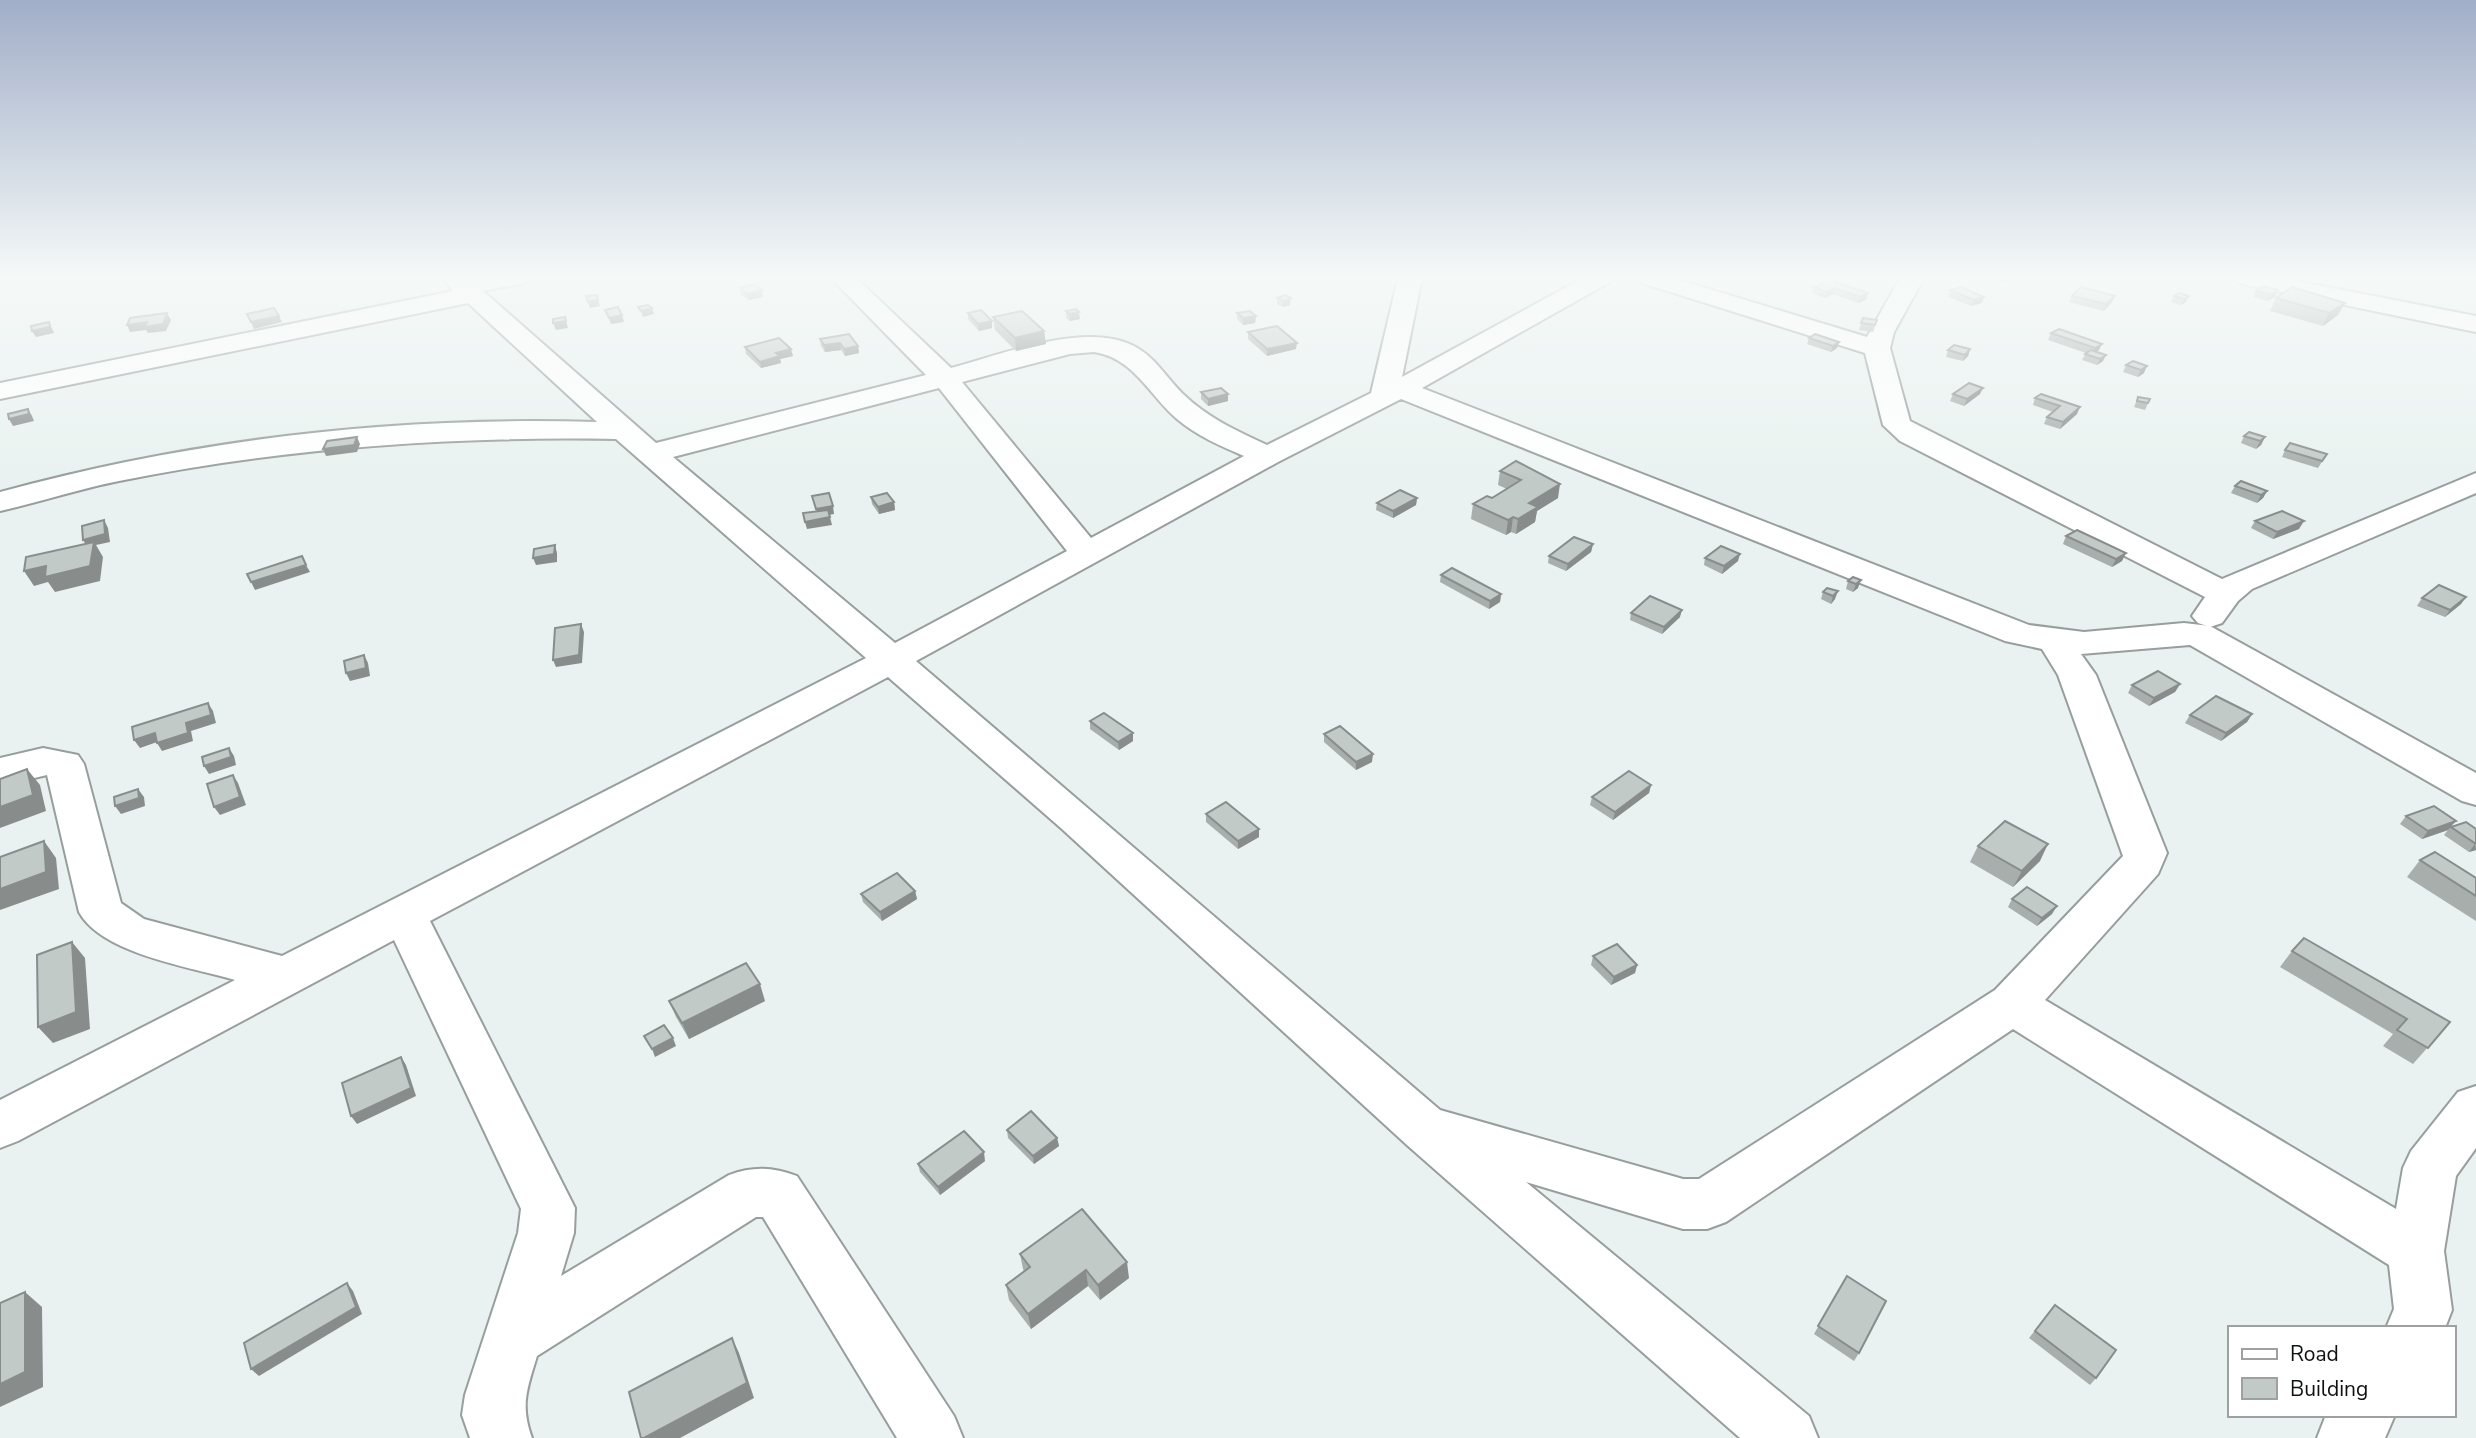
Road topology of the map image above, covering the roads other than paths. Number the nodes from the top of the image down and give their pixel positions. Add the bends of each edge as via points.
1 (202, 345) edge
2 (529, 345) edge
3 (912, 345) edge
4 (1107, 345) edge
5 (1112, 345) edge
6 (1400, 345) edge
7 (1479, 345) edge
8 (1868, 345) edge
9 (1877, 348) joint
10 (945, 378) junction
11 (0, 391) edge
12 (1392, 393) junction
13 (624, 431) junction
14 (650, 454) junction
15 (1267, 456) junction
16 (2476, 482) edge
17 (0, 502) edge
18 (1087, 555) junction
19 (2225, 594) junction
20 (2197, 634) junction
21 (2055, 641) junction
22 (891, 660) junction
23 (0, 772) edge
24 (2476, 790) edge
25 (404, 914) junction
26 (287, 976) junction
27 (2012, 1004) junction
28 (2476, 1108) edge
29 (0, 1125) edge
30 (1425, 1129) junction
31 (2416, 1251) junction
32 (2416, 1326) edge
33 (514, 1337) junction
34 (2363, 1417) edge
35 (501, 1438) edge
36 (932, 1438) edge
37 (1787, 1438) edge
38 (2348, 1438) edge

1 - 11 street
2 - 13 street
3 - 10 street
4 - 10 street via 1069,346
5 - 15 street via 1141,362 1192,417
6 - 12 street
7 - 12 street
8 - 9 street
9 - 19 street via 1897,425 1910,435
10 - 14 street
10 - 18 street
12 - 15 street
12 - 21 street via 1805,548 1975,619
13 - 14 street
13 - 17 street via 485,429 329,442 186,460
14 - 22 street
15 - 18 street
16 - 19 street via 2240,582
18 - 22 street
19 - 20 street
20 - 21 street via 2173,632 2094,643
20 - 24 street
21 - 27 street via 2077,675 2146,853 2143,863
22 - 25 street
22 - 30 street
23 - 26 street via 43,761 64,764 101,912 130,932
25 - 26 street
25 - 33 street via 548,1208 546,1233
26 - 29 street
27 - 30 street via 1707,1204 1683,1204
27 - 31 street
28 - 31 street via 2431,1168
30 - 37 street
31 - 32 street via 2423,1310
33 - 35 street via 495,1395 494,1415
33 - 36 street via 748,1192 778,1193
34 - 38 street

